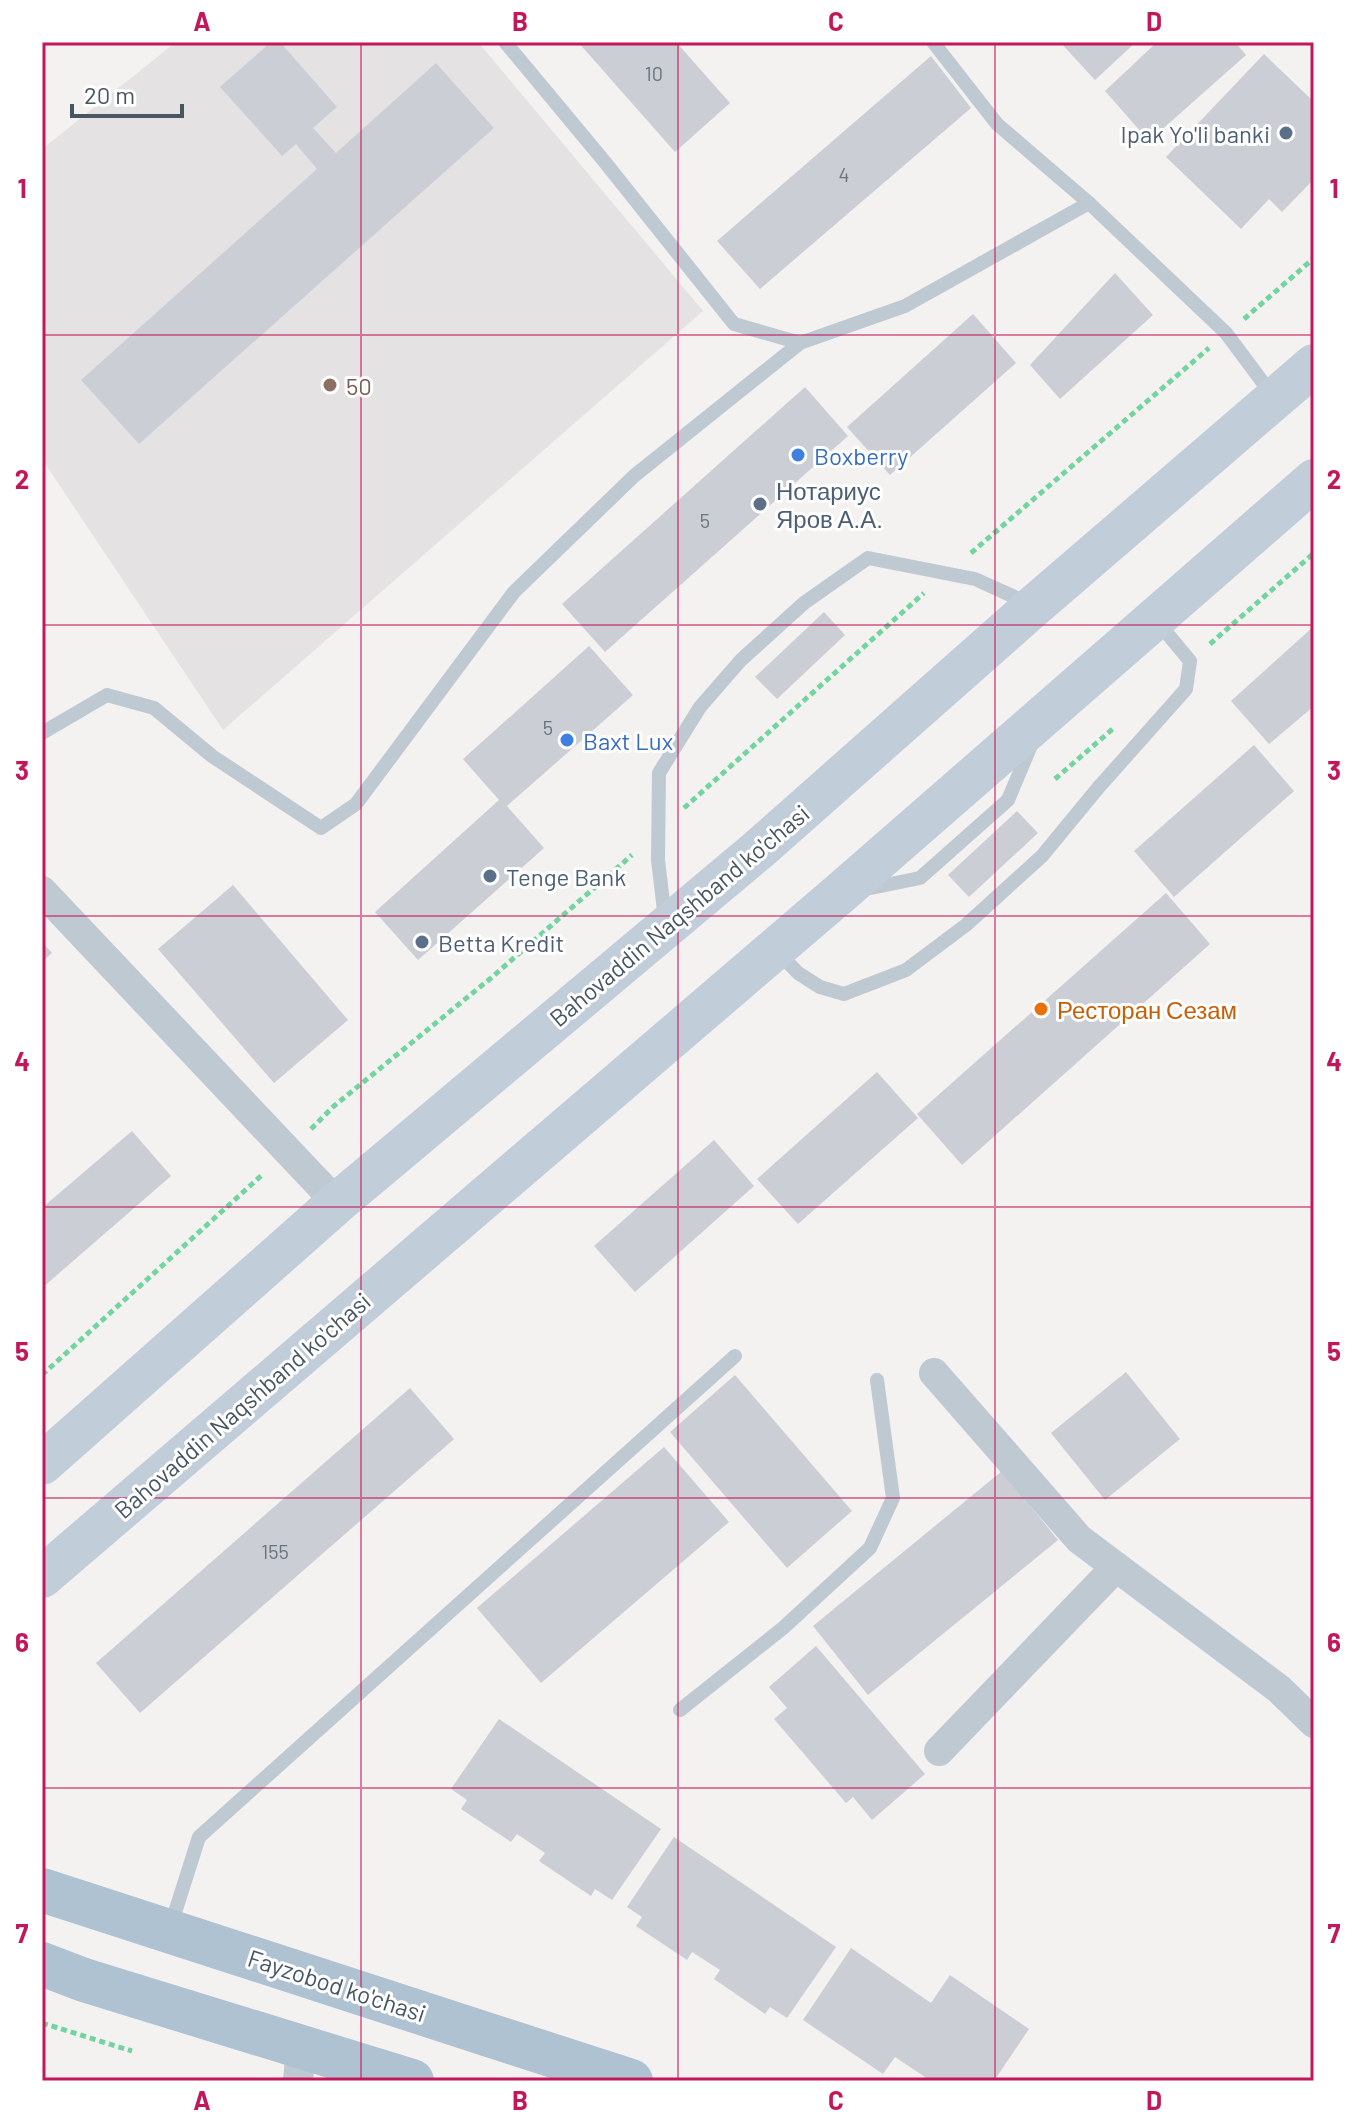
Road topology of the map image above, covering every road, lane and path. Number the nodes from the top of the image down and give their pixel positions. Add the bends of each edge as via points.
1 (505, 42) edge
2 (933, 42) edge
3 (1089, 203) junction
4 (800, 343) junction
5 (1314, 365) edge
6 (1275, 399) junction
7 (1314, 480) edge
8 (1034, 606) junction
9 (1155, 619) junction
10 (42, 733) edge
11 (42, 891) edge
12 (666, 927) junction
13 (775, 949) junction
14 (337, 1203) junction
15 (735, 1356) dead end
16 (934, 1373) dead end
17 (877, 1380) dead end
18 (42, 1464) edge
19 (1116, 1567) junction
20 (42, 1577) edge
21 (680, 1710) dead end
22 (1314, 1723) edge
23 (939, 1751) dead end
24 (49, 1889) edge
25 (169, 1931) junction
26 (42, 1964) edge
27 (42, 2023) edge
28 (132, 2051) dead end
29 (299, 2064) edge
30 (412, 2081) edge
31 (631, 2081) edge

1 - 4 lane via 734,324
2 - 3 lane via 997,124
3 - 4 lane via 905,306
3 - 6 lane via 1226,333
4 - 10 lane via 634,476 514,592 356,804 321,828 212,756 154,708 107,695
5 - 6 main road, Bahovaddin Naqshband ko'chasi
6 - 8 main road, Bahovaddin Naqshband ko'chasi
7 - 9 main road, Bahovaddin Naqshband ko'chasi
8 - 12 main road, Bahovaddin Naqshband ko'chasi
8 - 12 lane via 975,579 868,558 804,603 710,695 659,773 658,860
9 - 13 main road, Bahovaddin Naqshband ko'chasi
9 - 13 lane via 1190,661 1186,689 1042,856 966,925 906,970 844,994 798,973
11 - 14 street
12 - 14 main road, Bahovaddin Naqshband ko'chasi
13 - 20 main road, Bahovaddin Naqshband ko'chasi
14 - 18 main road, Bahovaddin Naqshband ko'chasi
15 - 25 lane via 199,1837
16 - 19 street via 1079,1539
17 - 21 lane via 893,1498 870,1548 783,1628
19 - 22 street via 1279,1689
19 - 23 street
24 - 25 main road, Fayzobod ko'chasi
25 - 31 main road, Fayzobod ko'chasi
26 - 29 main road
27 - 28 path
29 - 30 main road

